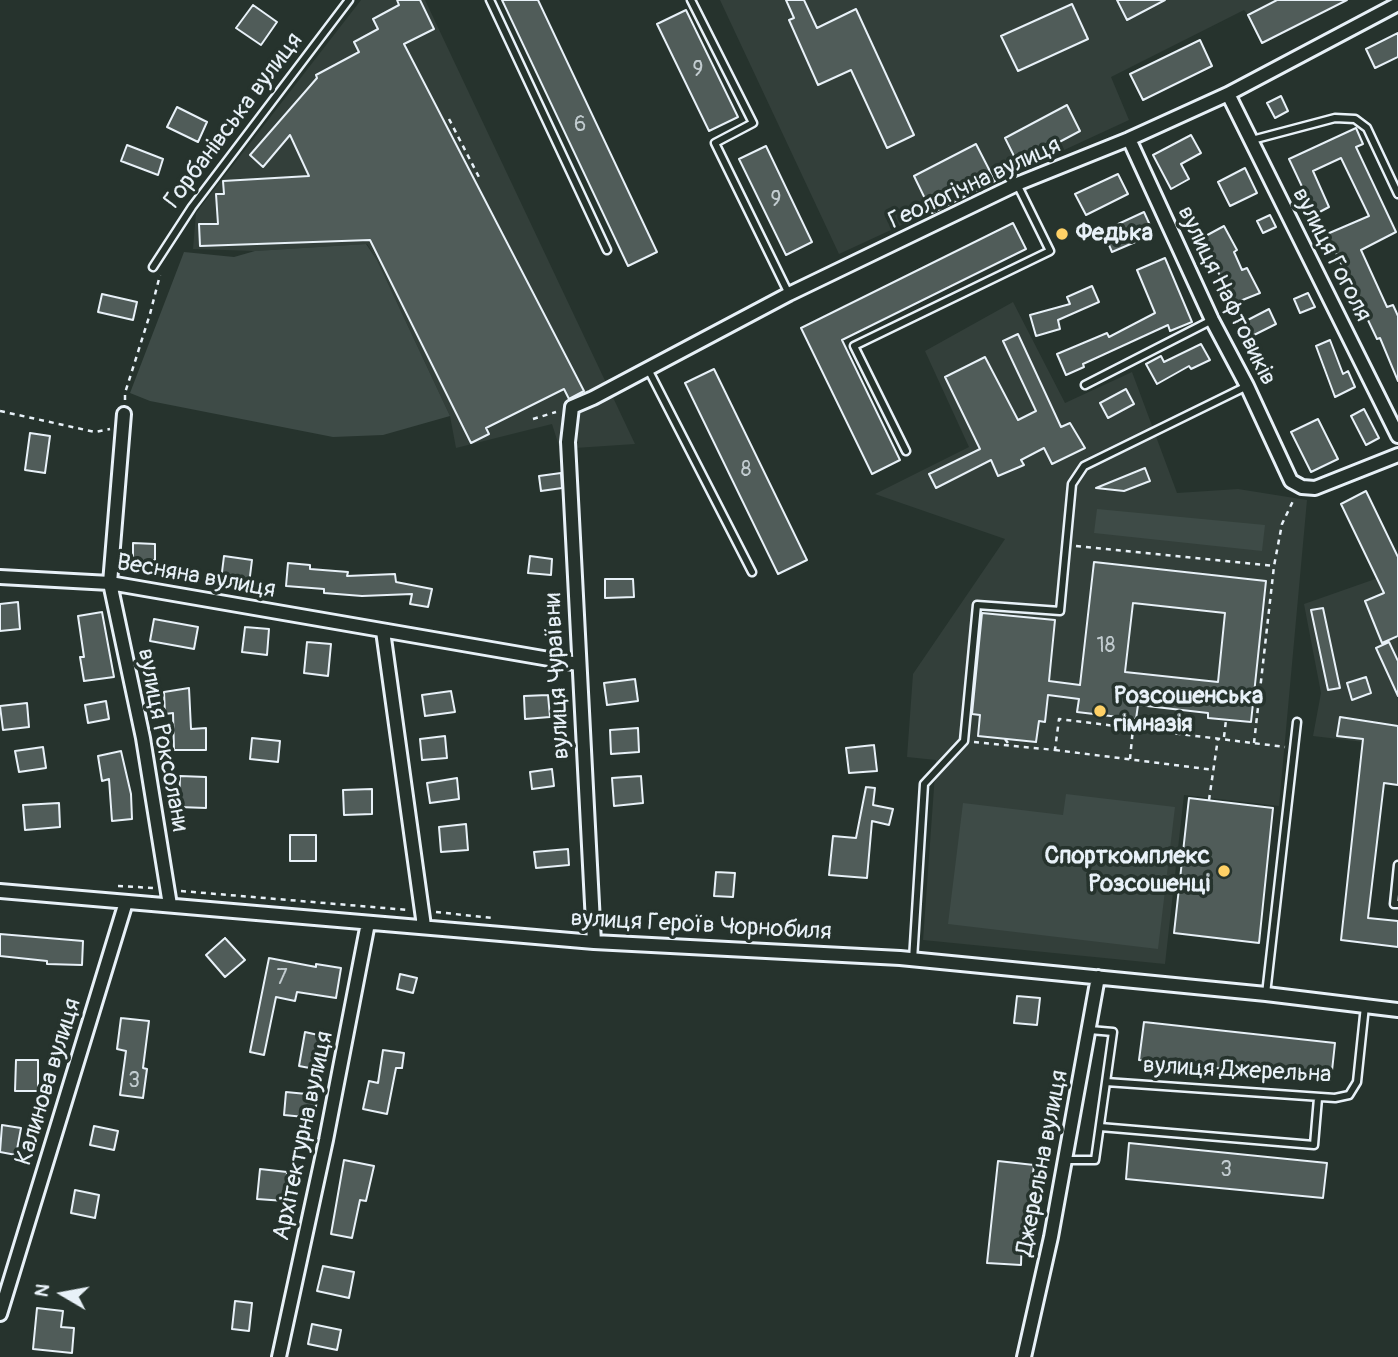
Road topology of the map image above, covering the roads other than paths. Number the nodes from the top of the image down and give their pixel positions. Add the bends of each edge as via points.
1 (349, 0) edge
2 (490, 0) edge
3 (691, 0) edge
4 (1397, 3) edge
5 (1228, 94) junction
6 (1129, 139) junction
7 (1251, 141) junction
8 (1017, 184) junction
9 (1398, 194) edge
10 (607, 250) dead end
11 (153, 267) dead end
12 (789, 294) junction
13 (1212, 320) junction
14 (648, 369) junction
15 (1085, 385) dead end
16 (1247, 386) junction
17 (572, 407) joint
18 (124, 420) road end
19 (1398, 436) edge
20 (906, 451) dead end
21 (1398, 455) edge
22 (752, 572) dead end
23 (0, 577) edge
24 (110, 583) junction
25 (383, 631) junction
26 (578, 664) junction
27 (1297, 722) dead end
28 (1398, 865) edge
29 (0, 891) edge
30 (126, 902) junction
31 (1398, 904) edge
32 (170, 905) junction
33 (368, 923) junction
34 (424, 926) junction
35 (594, 942) junction
36 (913, 960) junction
37 (1098, 977) junction
38 (1266, 994) junction
39 (1365, 1006) junction
40 (1398, 1010) edge
41 (1090, 1030) junction
42 (1106, 1082) junction
43 (1318, 1098) junction
44 (1100, 1127) junction
45 (1064, 1160) junction
46 (0, 1314) edge
47 (279, 1357) edge
48 (1024, 1357) edge

1 - 11 lane, Горбанівська вулиця via 200,197
2 - 10 lane
3 - 12 lane via 753,123 715,143
4 - 5 street, Геологічна вулиця
5 - 6 street, Геологічна вулиця
5 - 7 street, вулиця Гоголя
6 - 8 street, Геологічна вулиця
6 - 13 street, вулиця Нафтовиків
7 - 9 lane via 1335,118 1356,119 1367,128
7 - 19 street, вулиця Гоголя
8 - 12 street, Геологічна вулиця
8 - 20 lane via 1050,251 854,346
12 - 14 street, Геологічна вулиця
13 - 15 lane
13 - 16 street, вулиця Нафтовиків
14 - 17 street, Геологічна вулиця
14 - 22 lane
16 - 21 street, вулиця Нафтовиків via 1291,481 1302,487 1315,488
16 - 36 lane via 1084,466 1072,484 1060,611 977,605 964,741 924,784
17 - 26 street, вулиця Чураївни via 568,442
18 - 24 street, вулиця Роксолани
23 - 24 street, Весняна вулиця
24 - 25 street, Весняна вулиця
24 - 32 street, вулиця Роксолани via 143,738
25 - 26 street, Весняна вулиця
25 - 34 street
26 - 35 street, вулиця Чураївни
27 - 38 lane
28 - 31 lane via 1394,904
29 - 30 street, вулиця Героїв Чорнобиля
30 - 32 street, вулиця Героїв Чорнобиля
30 - 46 street, Калинова вулиця
32 - 33 street, вулиця Героїв Чорнобиля
33 - 34 street, вулиця Героїв Чорнобиля
33 - 47 street, Архітектурна вулиця
34 - 35 street, вулиця Героїв Чорнобиля
35 - 36 street, вулиця Героїв Чорнобиля
36 - 37 street, вулиця Героїв Чорнобиля
37 - 38 street, вулиця Героїв Чорнобиля
37 - 41 street, Джерельна вулиця
38 - 39 street, вулиця Героїв Чорнобиля
39 - 40 street, вулиця Героїв Чорнобиля
39 - 43 lane, вулиця Джерельна via 1357,1082 1349,1094
41 - 42 lane, вулиця Джерельна via 1113,1032
41 - 45 street, Джерельна вулиця
42 - 43 lane, вулиця Джерельна
42 - 44 lane
43 - 44 lane via 1314,1145
44 - 45 lane via 1095,1160
45 - 48 street, Джерельна вулиця

